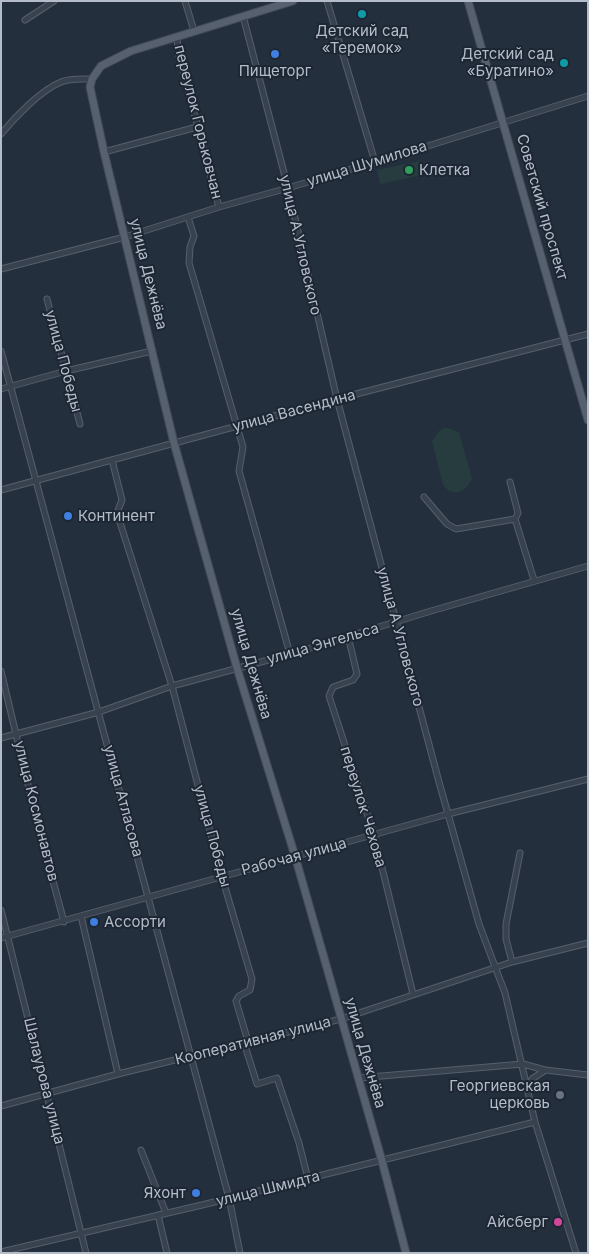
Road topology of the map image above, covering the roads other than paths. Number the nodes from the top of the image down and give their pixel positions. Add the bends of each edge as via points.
1 (54, 1) edge
2 (184, 1) edge
3 (293, 1) edge
4 (327, 1) edge
5 (468, 1) edge
6 (244, 16) junction
7 (25, 20) dead end
8 (194, 31) junction
9 (177, 37) junction
10 (92, 79) junction
11 (588, 96) edge
12 (503, 122) junction
13 (197, 127) junction
14 (1, 134) edge
15 (104, 152) junction
16 (375, 162) junction
17 (288, 188) junction
18 (219, 207) junction
19 (188, 217) junction
20 (125, 237) junction
21 (1, 269) edge
22 (47, 299) dead end
23 (588, 334) edge
24 (565, 340) junction
25 (1, 350) edge
26 (152, 351) junction
27 (66, 371) junction
28 (10, 386) junction
29 (1, 389) edge
30 (337, 399) junction
31 (588, 420) edge
32 (80, 424) dead end
33 (237, 426) junction
34 (174, 443) junction
35 (112, 460) junction
36 (36, 480) junction
37 (510, 482) dead end
38 (1, 490) edge
39 (424, 497) dead end
40 (515, 519) junction
41 (588, 566) edge
42 (534, 580) junction
43 (396, 622) junction
44 (348, 636) junction
45 (290, 654) junction
46 (237, 668) junction
47 (1, 671) edge
48 (172, 686) junction
49 (99, 712) junction
50 (17, 734) junction
51 (1, 738) edge
52 (588, 779) edge
53 (448, 814) junction
54 (374, 835) junction
55 (520, 853) dead end
56 (294, 856) junction
57 (222, 876) junction
58 (148, 898) junction
59 (1, 910) edge
60 (81, 916) junction
61 (64, 922) junction
62 (8, 937) junction
63 (1, 938) edge
64 (588, 943) edge
65 (512, 962) junction
66 (496, 968) junction
67 (413, 994) junction
68 (341, 1019) junction
69 (246, 1043) junction
70 (190, 1057) junction
71 (522, 1064) junction
72 (545, 1070) junction
73 (118, 1074) junction
74 (588, 1075) edge
75 (358, 1078) junction
76 (528, 1088) junction
77 (47, 1093) junction
78 (1, 1106) edge
79 (535, 1122) junction
80 (141, 1150) dead end
81 (382, 1161) junction
82 (308, 1179) junction
83 (229, 1198) junction
84 (166, 1213) junction
85 (158, 1215) junction
86 (81, 1233) junction
87 (1, 1252) edge
88 (86, 1253) edge
89 (167, 1253) edge
90 (240, 1253) edge
91 (406, 1253) edge
92 (576, 1253) edge

1 - 7 street
2 - 8 street
3 - 6 main road
4 - 16 street
5 - 12 main road, Советский проспект
6 - 8 main road
6 - 17 street, улица А.Угловского
8 - 9 main road
9 - 10 main road via 146,44 118,57 101,66
9 - 13 street, переулок Горьковчан
10 - 14 street via 61,82 51,88 18,114
10 - 15 main road, улица Дежнёва via 90,88
11 - 12 street, улица Шумилова
12 - 16 street, улица Шумилова
12 - 24 main road, Советский проспект
13 - 15 street
13 - 18 street, переулок Горьковчан
15 - 20 main road, улица Дежнёва
16 - 17 street, улица Шумилова
17 - 18 street, улица Шумилова
17 - 30 street, улица А.Угловского
18 - 19 street, улица Шумилова
19 - 20 street, улица Шумилова
19 - 33 street via 194,236 189,263
20 - 21 street, улица Шумилова
20 - 26 main road, улица Дежнёва
22 - 27 street, улица Победы
23 - 24 street, улица Васендина
24 - 30 street, улица Васендина
24 - 31 main road, Советский проспект
25 - 28 street, улица Атласова
26 - 27 street
26 - 34 main road, улица Дежнёва
27 - 28 street
27 - 32 street, улица Победы
28 - 29 street
28 - 36 street, улица Атласова
30 - 33 street, улица Васендина
30 - 43 street, улица А.Угловского
33 - 34 street, улица Васендина
33 - 45 street via 243,447 239,471
34 - 35 street, улица Васендина
34 - 46 main road, улица Дежнёва
35 - 36 street, улица Васендина
35 - 48 street, улица Победы via 122,500 117,513
36 - 38 street, улица Васендина
36 - 49 street, улица Атласова
37 - 40 street via 518,513
39 - 40 street via 447,524 456,529
40 - 42 street
41 - 42 street, улица Энгельса
42 - 43 street, улица Энгельса
43 - 44 street, улица Энгельса
43 - 53 street, улица А.Угловского
44 - 45 street, улица Энгельса
44 - 54 street, переулок Чехова via 357,674 353,680 333,687 329,696
45 - 46 street, улица Энгельса
46 - 48 street, улица Энгельса
46 - 56 main road, улица Дежнёва
47 - 50 street, улица Космонавтов
48 - 49 street, улица Энгельса
48 - 57 street, улица Победы
49 - 50 street, улица Энгельса
49 - 58 street, улица Атласова
50 - 51 street, улица Энгельса
50 - 61 street, улица Космонавтов
52 - 53 street, Рабочая улица
53 - 54 street, Рабочая улица
53 - 66 street, улица А.Угловского via 479,924
54 - 56 street, Рабочая улица
54 - 67 street, переулок Чехова
55 - 65 street via 506,924
56 - 57 street, Рабочая улица
56 - 68 main road, улица Дежнёва
57 - 58 street, Рабочая улица
57 - 69 street, улица Победы via 252,978 250,990 236,1001
58 - 60 street, Рабочая улица
58 - 70 street, улица Атласова
59 - 62 street, Шалаурова улица
60 - 61 street, Рабочая улица
60 - 73 street
61 - 62 street, Рабочая улица
62 - 63 street, Рабочая улица
62 - 77 street, Шалаурова улица
64 - 65 street, Кооперативная улица
65 - 66 street, Кооперативная улица
66 - 67 street, Кооперативная улица
66 - 71 street, улица А.Угловского
67 - 68 street, Кооперативная улица
68 - 69 street, Кооперативная улица
68 - 75 main road, улица Дежнёва
69 - 70 street, Кооперативная улица
69 - 82 street, улица Победы via 257,1084 277,1078
70 - 73 street, Кооперативная улица
70 - 83 street, улица Атласова
71 - 72 street
71 - 75 street
71 - 76 street, улица А.Угловского
72 - 74 street
72 - 76 street via 535,1076
73 - 77 street, Кооперативная улица
75 - 81 main road, улица Дежнёва
76 - 79 street, улица А.Угловского
77 - 78 street, Кооперативная улица
77 - 86 street, Шалаурова улица
79 - 81 street, улица Шмидта
79 - 92 street, улица А.Угловского
80 - 84 street
81 - 82 street, улица Шмидта
81 - 91 main road, улица Дежнёва
82 - 83 street, улица Шмидта
83 - 84 street, улица Шмидта
83 - 90 street, улица Атласова
84 - 85 street, улица Шмидта
85 - 86 street, улица Шмидта
85 - 89 street
86 - 87 street, улица Шмидта
86 - 88 street, Шалаурова улица

